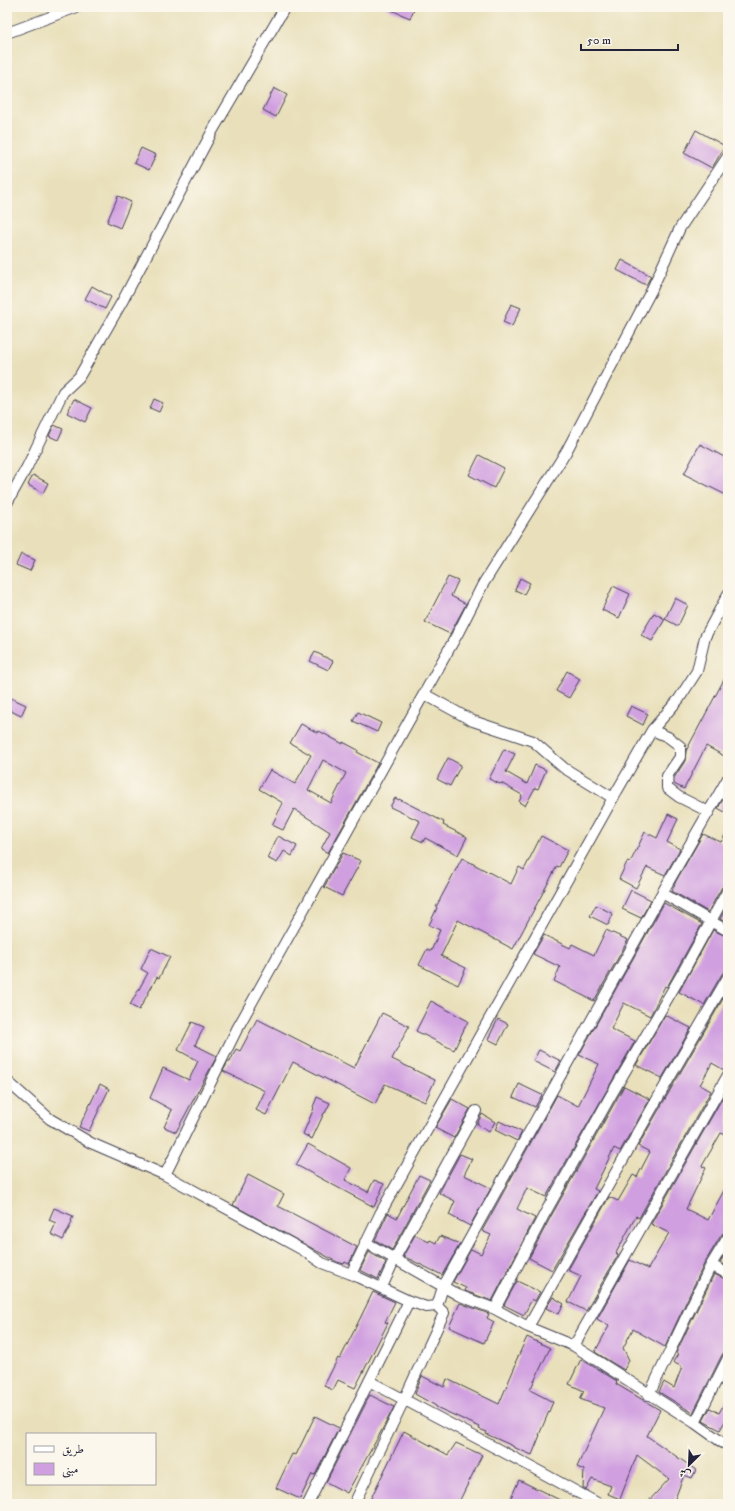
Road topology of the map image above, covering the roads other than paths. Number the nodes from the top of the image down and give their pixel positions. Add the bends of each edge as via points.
1 (77, 7) edge
2 (286, 7) edge
3 (7, 33) edge
4 (728, 156) edge
5 (7, 504) edge
6 (728, 594) edge
7 (424, 694) junction
8 (652, 730) junction
9 (728, 778) edge
10 (613, 798) junction
11 (709, 812) junction
12 (728, 890) edge
13 (662, 892) junction
14 (711, 921) junction
15 (728, 931) edge
16 (728, 976) edge
17 (728, 1075) edge
18 (7, 1082) edge
19 (476, 1111) dead end
20 (165, 1175) junction
21 (728, 1237) edge
22 (365, 1242) junction
23 (395, 1258) junction
24 (711, 1265) junction
25 (351, 1274) junction
26 (728, 1274) edge
27 (382, 1287) junction
28 (443, 1287) junction
29 (409, 1301) junction
30 (437, 1306) junction
31 (495, 1309) junction
32 (528, 1327) junction
33 (574, 1346) junction
34 (728, 1358) edge
35 (369, 1381) junction
36 (649, 1395) junction
37 (404, 1400) junction
38 (695, 1422) junction
39 (723, 1443) dead end
40 (308, 1504) edge
41 (354, 1504) edge
42 (599, 1504) edge

1 - 3 street
2 - 5 street via 214,130 79,377 63,392
4 - 7 street via 680,228 651,291 566,452 483,584
6 - 8 street via 705,637 697,671 679,698
7 - 10 street via 473,721 533,741 564,768
7 - 20 street via 237,1029
8 - 10 street
8 - 11 street via 680,746 680,756 667,776 667,788
9 - 11 street
10 - 22 street
11 - 13 street
12 - 14 street
13 - 14 street
13 - 28 street
14 - 15 street
14 - 31 street via 544,1215
16 - 32 street
17 - 33 street
18 - 20 street via 50,1119 91,1143
19 - 23 street
20 - 25 street via 322,1263
21 - 24 street
22 - 23 street
22 - 25 street
23 - 27 street
23 - 28 street
24 - 26 street
24 - 36 street
25 - 27 street
27 - 29 street
28 - 30 street
28 - 31 street
29 - 30 street via 426,1307
29 - 35 street
30 - 37 street via 444,1313
31 - 32 street
32 - 33 street
33 - 36 street
34 - 38 street
35 - 37 street
35 - 40 street
36 - 38 street
37 - 41 street
37 - 42 street
38 - 39 street

